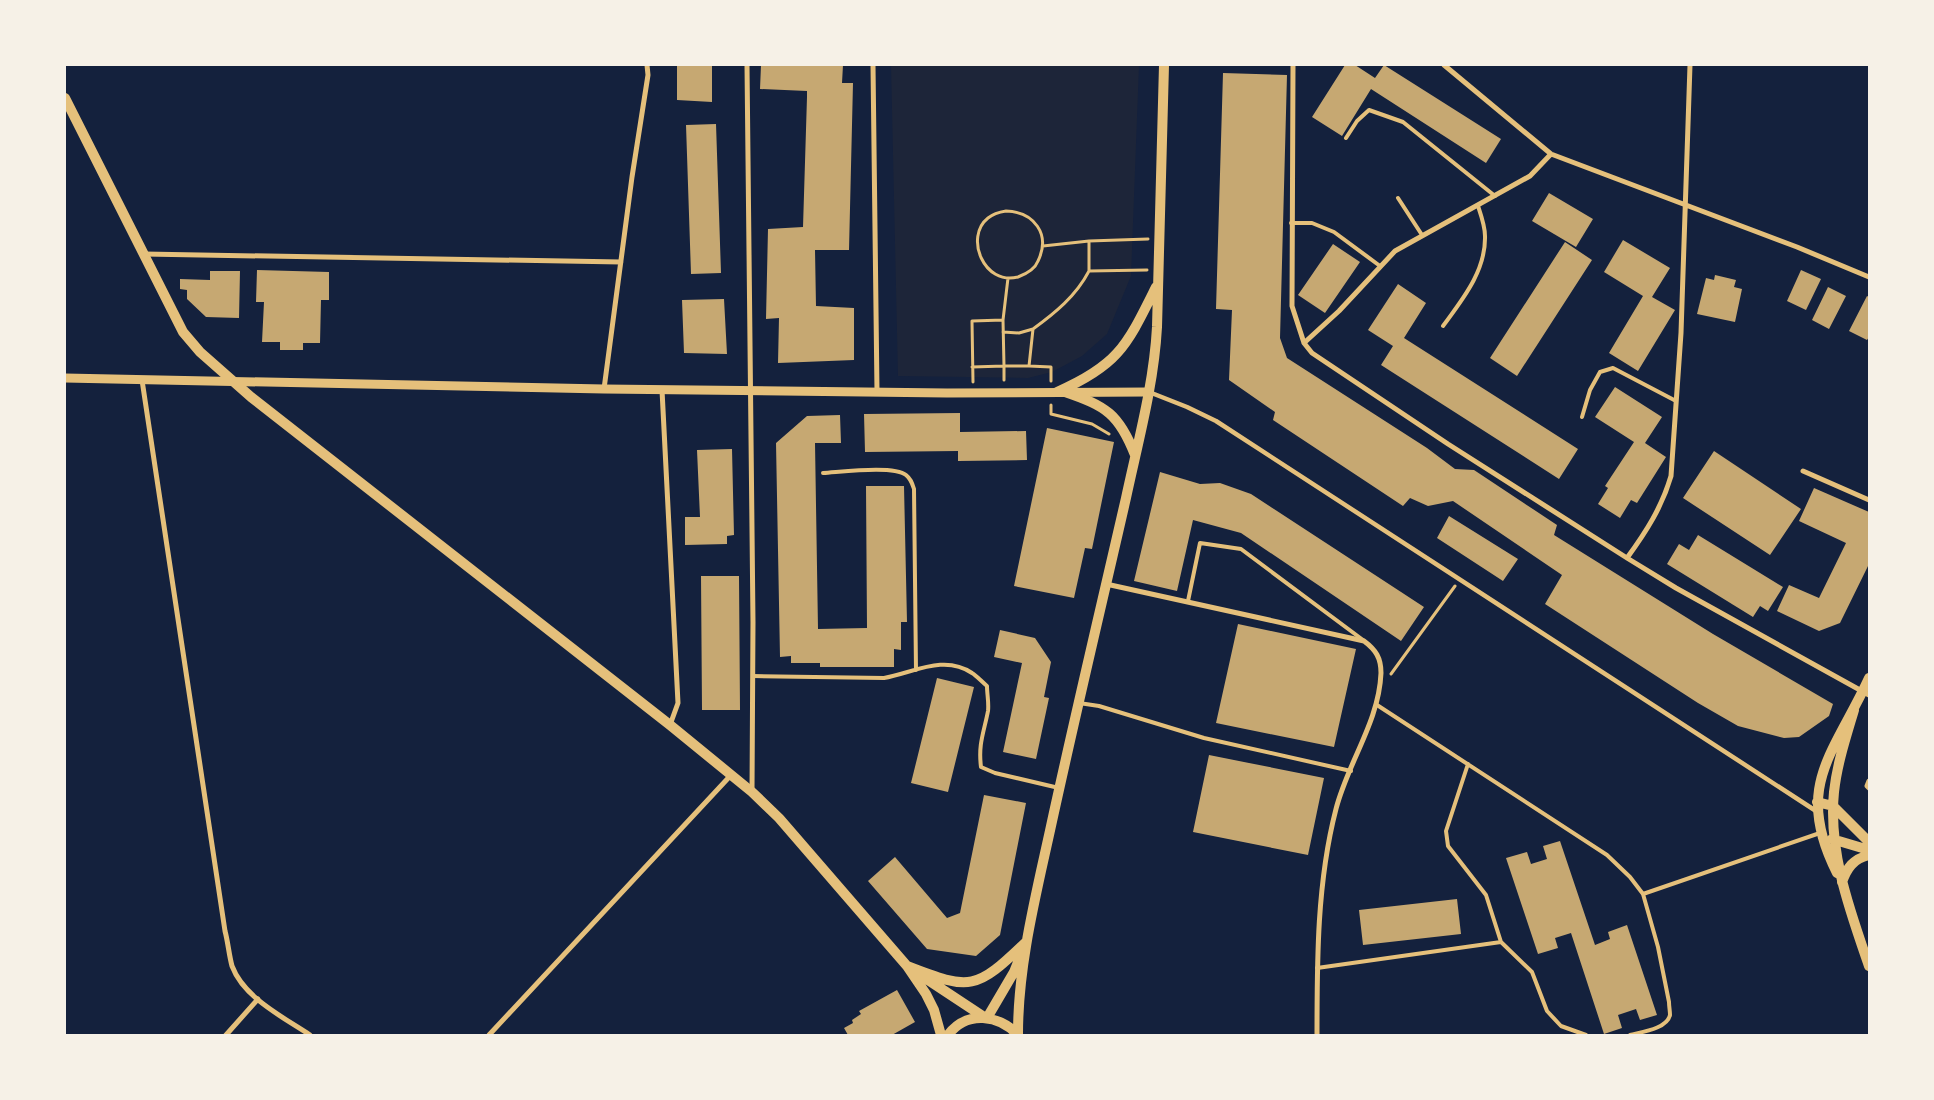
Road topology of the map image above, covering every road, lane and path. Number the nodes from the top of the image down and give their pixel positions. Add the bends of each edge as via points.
1 (647, 65) edge
2 (747, 65) edge
3 (873, 65) edge
4 (1164, 65) edge
5 (1294, 65) edge
6 (1444, 65) edge
7 (1454, 65) edge
8 (1690, 65) edge
9 (1450, 70) junction
10 (65, 98) edge
11 (1346, 138) dead end
12 (1551, 154) junction
13 (1495, 196) junction
14 (1398, 198) dead end
15 (1685, 204) junction
16 (1478, 206) junction
17 (1291, 223) junction
18 (1422, 235) junction
19 (1159, 239) junction
20 (1089, 241) junction
21 (1043, 246) junction
22 (144, 254) junction
23 (621, 262) junction
24 (1380, 266) junction
25 (1158, 270) junction
26 (1089, 271) junction
27 (1869, 277) edge
28 (1008, 278) junction
29 (1158, 284) junction
30 (1003, 320) junction
31 (1443, 326) dead end
32 (1033, 329) junction
33 (1003, 332) junction
34 (1304, 343) junction
35 (1004, 366) junction
36 (1029, 366) junction
37 (972, 367) junction
38 (65, 378) edge
39 (142, 380) junction
40 (232, 381) junction
41 (604, 389) junction
42 (662, 390) junction
43 (750, 390) junction
44 (877, 391) junction
45 (1003, 392) junction
46 (1058, 392) junction
47 (1148, 392) junction
48 (973, 393) junction
49 (1676, 400) junction
50 (1582, 418) dead end
51 (1114, 437) dead end
52 (1135, 456) junction
53 (1803, 471) dead end
54 (823, 473) dead end
55 (1869, 500) edge
56 (1627, 558) junction
57 (1460, 580) junction
58 (1106, 584) junction
59 (1188, 602) junction
60 (1364, 641) junction
61 (916, 670) junction
62 (753, 676) junction
63 (1869, 678) edge
64 (1379, 691) junction
65 (1866, 693) edge
66 (1078, 702) junction
67 (1377, 705) junction
68 (1854, 710) junction
69 (670, 725) junction
70 (1468, 764) junction
71 (1351, 770) junction
72 (732, 774) junction
73 (1869, 781) edge
74 (1059, 788) junction
75 (1869, 788) edge
76 (752, 792) junction
77 (1816, 806) junction
78 (1833, 806) junction
79 (1820, 832) junction
80 (1836, 841) junction
81 (1869, 842) edge
82 (1869, 850) edge
83 (1869, 856) edge
84 (1842, 883) junction
85 (1643, 894) junction
86 (1026, 942) junction
87 (1501, 942) junction
88 (907, 966) junction
89 (1869, 966) edge
90 (1317, 968) junction
91 (258, 999) junction
92 (986, 1018) junction
93 (226, 1035) edge
94 (310, 1035) edge
95 (489, 1035) edge
96 (941, 1035) edge
97 (948, 1035) edge
98 (1018, 1035) edge
99 (1317, 1035) edge
100 (1586, 1035) edge
101 (1630, 1035) edge

1 - 23 street
2 - 43 street
3 - 44 street
4 - 19 main road
5 - 17 street
6 - 9 street
7 - 9 street
8 - 15 street
9 - 12 street
10 - 22 main road
11 - 13 lane via 1369,110 1403,122
12 - 13 street via 1530,176
12 - 15 street
13 - 16 street
14 - 18 lane
15 - 27 street
15 - 49 street via 1682,333
16 - 18 street
16 - 31 lane via 1485,249 1478,272
17 - 24 lane via 1312,223 1334,232
17 - 34 street via 1292,306
18 - 24 street via 1395,251
19 - 20 path
19 - 25 main road
20 - 21 path
20 - 26 path
21 - 28 path via 1031,271
21 - 28 path via 1038,227 1024,214 1006,211 988,218 981,225 979,234 982,261 994,274
22 - 23 street
22 - 40 main road via 183,332
23 - 41 street
24 - 34 street
25 - 26 path
25 - 29 main road
26 - 32 path via 1081,287
28 - 30 path
29 - 46 main road via 1128,341 1113,359
29 - 47 main road via 1156,342
30 - 33 path
30 - 37 path via 972,321
32 - 33 path via 1019,333
32 - 36 path
33 - 35 path
34 - 56 street via 1324,362
35 - 36 path
35 - 37 path
35 - 45 path
36 - 46 path via 1051,367
37 - 48 path
38 - 39 street
39 - 40 street
39 - 91 street via 225,931 232,966 243,985
40 - 41 street
40 - 69 main road
41 - 42 street
42 - 43 street
42 - 69 street via 678,704
43 - 44 street
43 - 62 street
44 - 48 street
45 - 46 street
45 - 48 street
46 - 47 street
46 - 51 path via 1050,414 1092,424
46 - 52 main road via 1098,405 1111,414 1125,432
47 - 52 main road
47 - 57 street via 1216,421
49 - 50 lane via 1613,368 1600,372 1590,390
49 - 56 street via 1671,476 1666,494 1652,522
52 - 58 main road
53 - 55 street
54 - 61 lane via 892,470 905,474 911,480 914,489
56 - 65 street
57 - 64 path
57 - 77 street
58 - 59 street
58 - 66 main road
59 - 60 street
59 - 60 lane via 1200,543 1242,550
60 - 64 street via 1373,648 1380,661
61 - 62 lane via 884,678
61 - 74 lane via 934,664 952,665 971,672 987,686 988,710 979,754 981,767
62 - 76 street
63 - 65 main road
64 - 67 street
65 - 68 main road
66 - 71 lane via 1204,738
66 - 74 main road
67 - 70 lane
67 - 71 street
68 - 77 main road via 1831,750
68 - 78 main road via 1837,771
69 - 72 main road
70 - 85 lane via 1607,855
70 - 87 lane via 1446,831 1448,846 1486,895
71 - 90 street via 1336,808 1329,842
72 - 76 main road
72 - 95 street
73 - 75 street
74 - 86 main road
76 - 88 main road via 779,818
77 - 78 main road
77 - 79 main road
78 - 80 main road
78 - 81 main road
79 - 80 main road
79 - 84 main road
79 - 85 lane
80 - 82 main road
80 - 84 main road
83 - 84 main road via 1853,862
84 - 89 main road
85 - 101 lane via 1658,947 1670,1014 1667,1022
86 - 88 main road via 991,974 978,981 948,981
86 - 92 main road via 1014,972
86 - 98 main road via 1018,997
87 - 90 lane
87 - 100 lane via 1532,972 1547,1011 1560,1026
88 - 92 main road
88 - 96 main road via 934,1010
90 - 99 street
91 - 93 street
91 - 94 street
92 - 97 main road via 971,1019
92 - 98 main road via 997,1019

